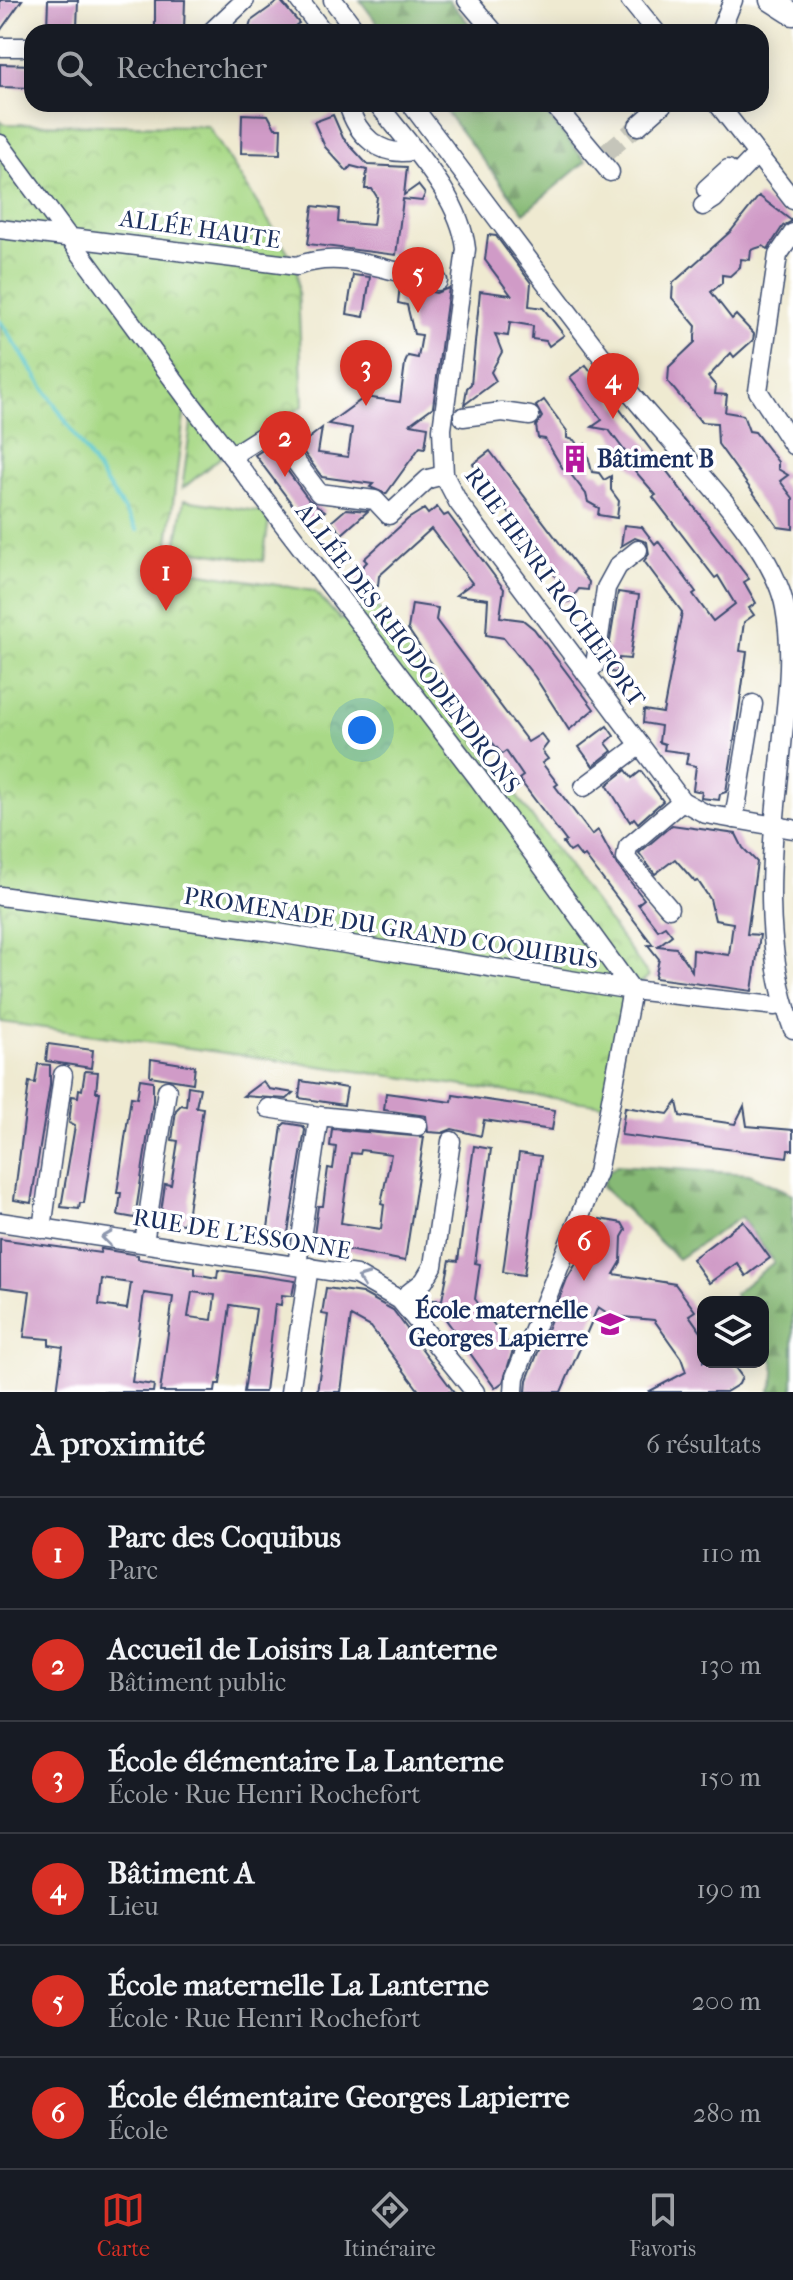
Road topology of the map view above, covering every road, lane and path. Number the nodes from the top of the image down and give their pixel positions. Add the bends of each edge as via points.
1 (245, 0) edge
2 (299, 0) edge
3 (333, 0) edge
4 (467, 0) edge
5 (630, 0) edge
6 (733, 0) edge
7 (771, 0) edge
8 (793, 14) edge
9 (220, 24) edge
10 (317, 24) edge
11 (351, 24) edge
12 (487, 24) edge
13 (650, 24) edge
14 (723, 24) edge
15 (0, 47) edge
16 (24, 47) edge
17 (351, 112) edge
18 (384, 112) edge
19 (417, 112) edge
20 (567, 112) edge
21 (654, 112) edge
22 (724, 112) edge
23 (638, 126) tunnel mouth
24 (0, 144) edge
25 (413, 151) junction
26 (753, 152) junction
27 (605, 161) dead end
28 (704, 198) dead end
29 (793, 200) edge
30 (0, 229) edge
31 (793, 233) edge
32 (64, 235) junction
33 (438, 281) dead end
34 (480, 402) dead end
35 (444, 414) junction
36 (530, 416) dead end
37 (463, 417) junction
38 (793, 445) edge
39 (231, 456) junction
40 (444, 475) junction
41 (638, 550) dead end
42 (586, 673) junction
43 (753, 704) dead end
44 (640, 745) junction
45 (584, 787) dead end
46 (682, 801) junction
47 (734, 819) junction
48 (784, 827) edge
49 (0, 896) edge
50 (669, 908) dead end
51 (632, 990) junction
52 (775, 1006) dead end
53 (793, 1029) edge
54 (63, 1075) dead end
55 (167, 1090) dead end
56 (268, 1108) dead end
57 (319, 1116) junction
58 (418, 1126) dead end
59 (451, 1141) dead end
60 (0, 1222) edge
61 (42, 1229) junction
62 (144, 1243) junction
63 (303, 1266) junction
64 (400, 1300) junction
65 (290, 1392) edge
66 (475, 1392) edge
67 (514, 1392) edge

1 - 9 street
2 - 10 street
3 - 11 street
4 - 12 street
5 - 13 street
6 - 14 street
7 - 8 main road
15 - 16 street
17 - 25 street via 358,129 373,143 386,151
18 - 25 street, RUE HENRI ROCHEFORT
19 - 48 street via 629,392 775,572 790,664
20 - 27 street
21 - 23 street
22 - 26 street
24 - 32 street, ALLÉE DES RHODODENDRONS
25 - 35 street, RUE HENRI ROCHEFORT via 464,228 466,249
26 - 28 street
26 - 29 street
30 - 32 street, ALLÉE HAUTE
31 - 38 street via 778,255 758,391
32 - 33 street, ALLÉE HAUTE via 297,266 315,259 386,266 401,276
32 - 39 street, ALLÉE DES RHODODENDRONS
34 - 37 street
35 - 37 street
35 - 40 street, RUE HENRI ROCHEFORT
36 - 37 street via 502,412
39 - 40 street via 272,430 319,493 375,500 389,515 428,479
39 - 51 street, ALLÉE DES RHODODENDRONS via 469,766
40 - 42 street, RUE HENRI ROCHEFORT via 458,502
41 - 42 street via 610,576 595,665
42 - 44 street, RUE HENRI ROCHEFORT
43 - 47 street
44 - 45 street
44 - 46 street, RUE HENRI ROCHEFORT
46 - 47 street via 706,814
46 - 50 street via 628,847 626,858
47 - 48 street
48 - 53 street via 770,905 774,959
49 - 51 street, PROMENADE DU GRAND COQUIBUS via 265,931
51 - 52 street, PROMENADE DU GRAND COQUIBUS
51 - 67 street via 597,1173 515,1377
54 - 61 street
55 - 62 street
56 - 57 street
57 - 58 street
57 - 63 street
59 - 64 street via 433,1266
60 - 61 street, RUE DE L'ESSONNE
62 -> 61 street, RUE DE L'ESSONNE
62 - 63 street, RUE DE L'ESSONNE
64 -> 63 street, RUE DE L'ESSONNE via 356,1275
63 - 65 street
64 - 66 street, RUE DE L'ESSONNE

